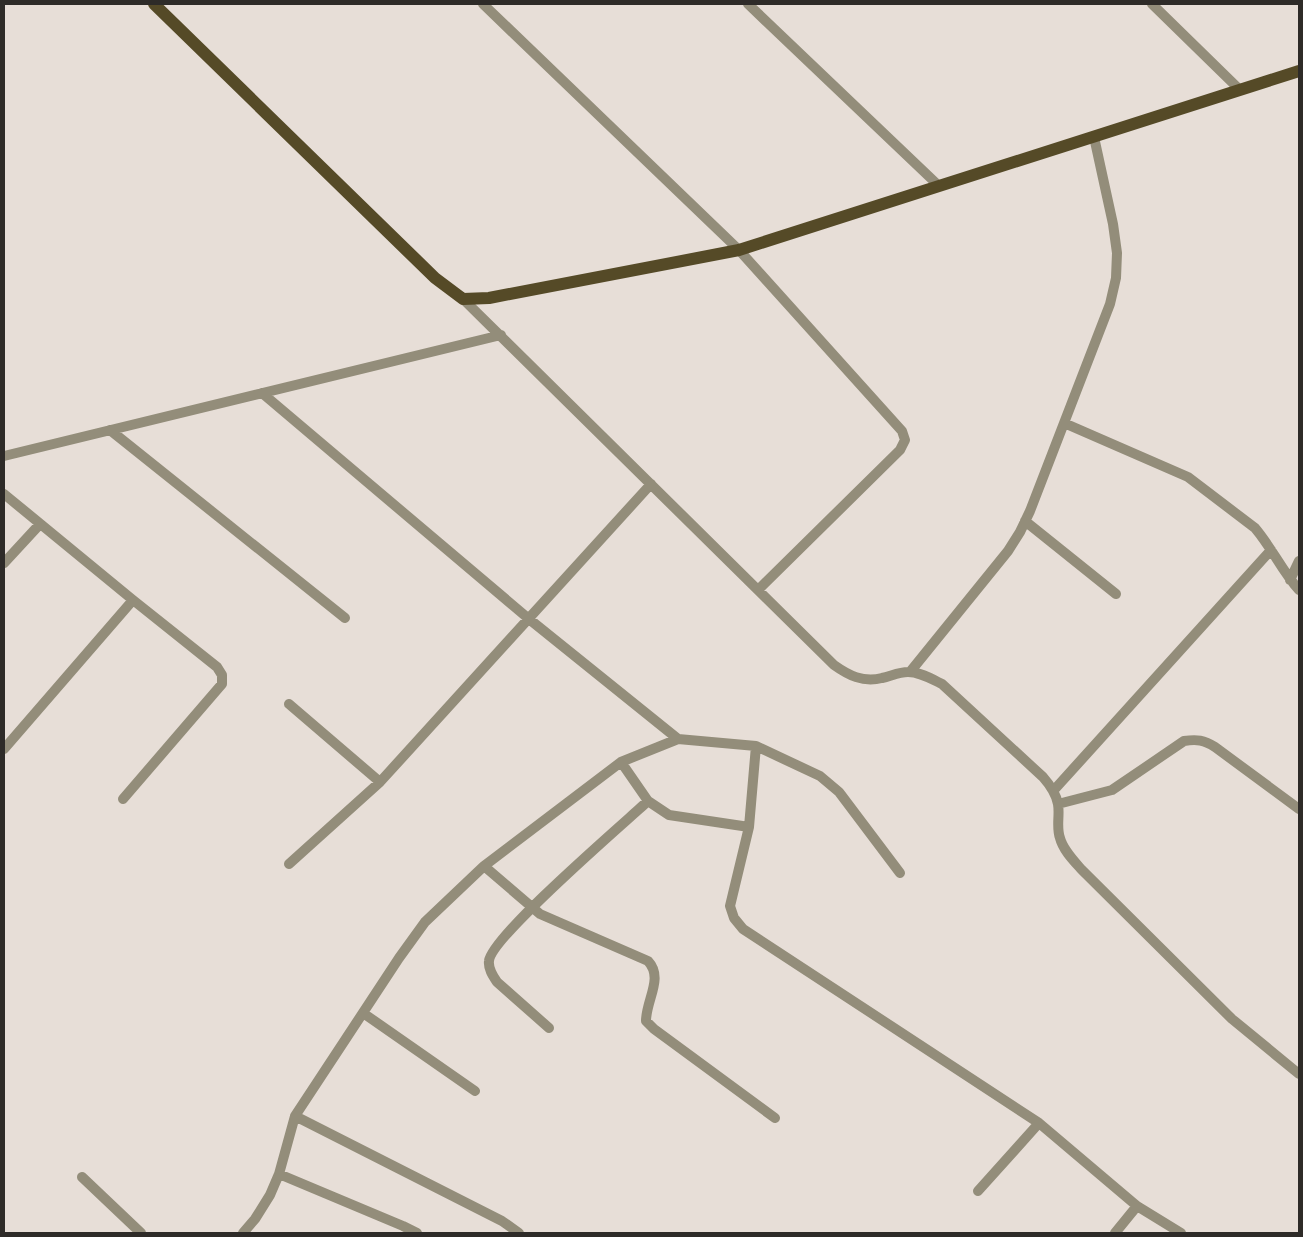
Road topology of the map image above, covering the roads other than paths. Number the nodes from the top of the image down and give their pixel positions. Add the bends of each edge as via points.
1 (154, 4) edge
2 (483, 4) edge
3 (748, 4) edge
4 (1152, 4) edge
5 (1299, 71) edge
6 (1240, 90) junction
7 (1094, 137) junction
8 (939, 186) junction
9 (739, 250) junction
10 (464, 299) junction
11 (500, 335) junction
12 (262, 393) junction
13 (1064, 423) junction
14 (110, 430) junction
15 (4, 456) edge
16 (652, 484) junction
17 (4, 494) edge
18 (1025, 522) junction
19 (40, 524) junction
20 (1272, 550) junction
21 (1299, 561) edge
22 (4, 563) edge
23 (1290, 580) junction
24 (758, 590) junction
25 (1299, 590) edge
26 (1116, 594) dead end
27 (132, 600) junction
28 (345, 618) dead end
29 (529, 619) junction
30 (910, 672) junction
31 (289, 704) dead end
32 (678, 739) junction
33 (756, 746) junction
34 (4, 749) edge
35 (621, 762) junction
36 (380, 782) junction
37 (1054, 790) junction
38 (123, 799) dead end
39 (648, 801) junction
40 (1058, 804) junction
41 (1299, 809) edge
42 (749, 827) junction
43 (289, 864) dead end
44 (484, 866) junction
45 (900, 873) dead end
46 (532, 907) junction
47 (363, 1013) junction
48 (549, 1028) dead end
49 (1299, 1074) edge
50 (474, 1091) dead end
51 (295, 1116) junction
52 (775, 1118) dead end
53 (1039, 1123) junction
54 (279, 1174) junction
55 (82, 1177) dead end
56 (978, 1191) dead end
57 (1137, 1206) junction
58 (141, 1233) edge
59 (243, 1233) edge
60 (416, 1233) edge
61 (519, 1233) edge
62 (1115, 1233) edge
63 (1181, 1233) edge

1 - 10 main road via 435,278
2 - 9 street
3 - 8 street
4 - 6 street
5 - 6 main road
6 - 7 main road
7 - 8 main road
7 - 13 street via 1113,224 1116,278 1110,304
8 - 9 main road
9 - 10 main road via 489,298
9 - 24 street via 902,431 905,440 900,450
10 - 11 street
11 - 12 street
11 - 16 street
12 - 14 street
12 - 29 street
13 - 18 street
13 - 20 street via 1188,477 1255,528
14 - 15 street
14 - 28 street
16 - 24 street
16 - 29 street
17 - 19 street
18 - 26 street
18 - 30 street via 1008,551
19 - 22 street
19 - 27 street
20 - 23 street
20 - 37 street
21 - 23 street
23 - 25 street
24 - 30 street via 834,665 849,675 866,680
27 - 34 street
27 - 38 street via 217,667 222,675 222,684
29 - 32 street
29 - 36 street
30 - 37 street via 942,684
31 - 36 street
32 - 33 street
32 - 35 street
33 - 42 street
33 - 45 street via 829,783
35 - 39 street
35 - 44 street
36 - 43 street
37 - 40 street
39 - 42 street via 669,815
39 - 46 street
40 - 41 street via 1112,790 1184,742 1195,740 1215,747
40 - 49 street via 1057,826 1069,856 1232,1018
42 - 53 street via 730,906 743,929
44 - 46 street
44 - 47 street via 425,922
46 - 48 street via 493,951 489,961 497,982
46 - 52 street via 540,914 648,961 655,968 656,978 646,1021
47 - 50 street
47 - 51 street
51 - 54 street
51 - 61 street via 494,1217
53 - 56 street
53 - 57 street
54 - 59 street via 256,1219
54 - 60 street
55 - 58 street
57 - 62 street
57 - 63 street

